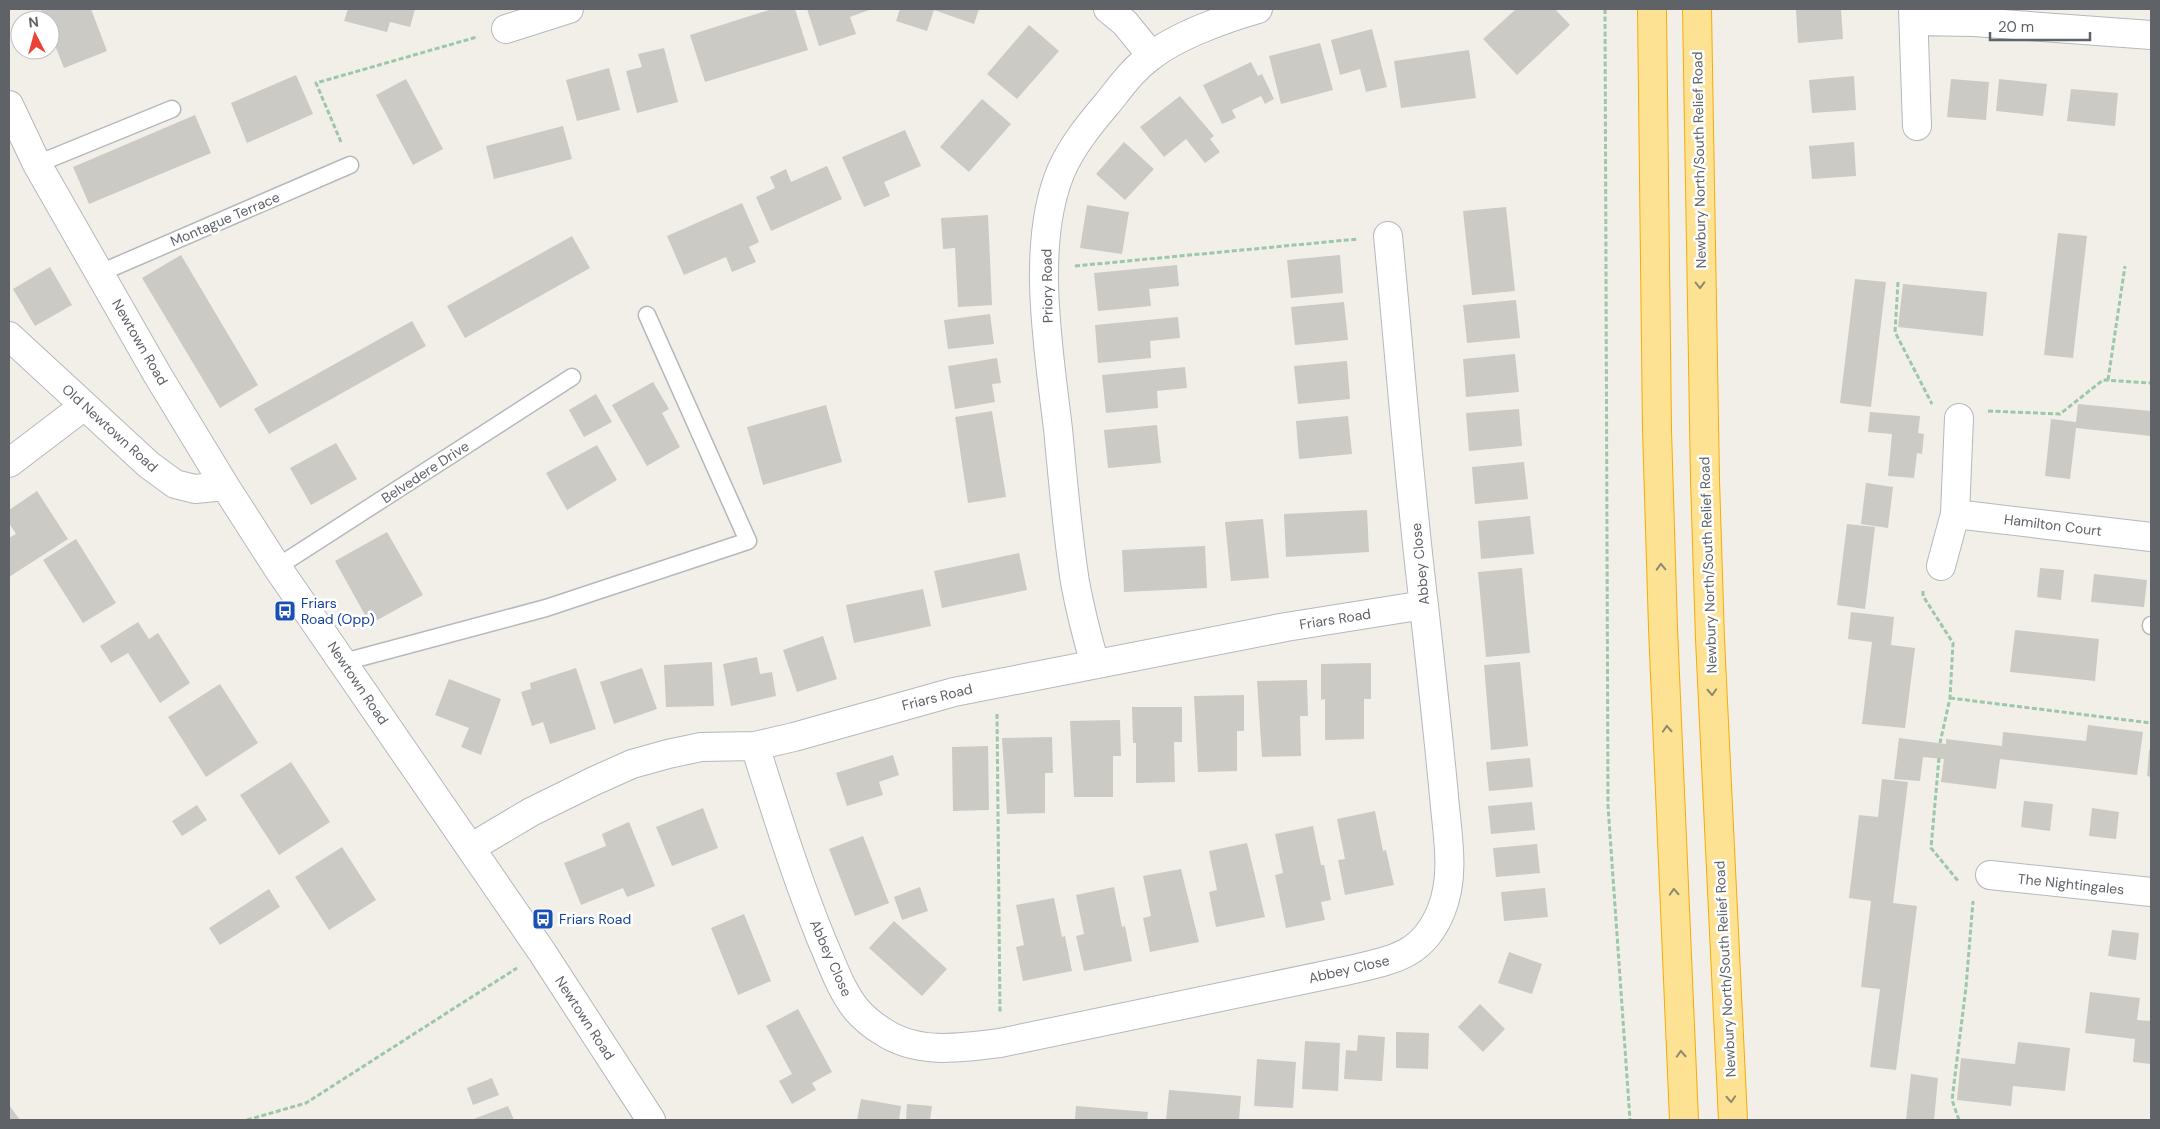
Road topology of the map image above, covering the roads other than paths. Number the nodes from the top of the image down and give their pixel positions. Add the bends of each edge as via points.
1 (569, 9) edge
2 (1108, 9) edge
3 (1258, 9) edge
4 (1652, 9) edge
5 (1697, 9) edge
6 (1913, 15) edge
7 (506, 29) road end
8 (2151, 35) edge
9 (1151, 55) junction
10 (9, 105) edge
11 (172, 109) dead end
12 (1917, 126) dead end
13 (37, 164) junction
14 (350, 165) road end
15 (1388, 236) road end
16 (100, 273) junction
17 (647, 315) dead end
18 (9, 336) edge
19 (572, 377) dead end
20 (84, 406) junction
21 (1959, 414) road end
22 (9, 463) edge
23 (225, 486) junction
24 (1955, 514) junction
25 (2151, 537) edge
26 (1941, 566) road end
27 (277, 567) junction
28 (1424, 605) junction
29 (344, 662) junction
30 (1094, 664) junction
31 (755, 746) junction
32 (472, 847) junction
33 (1990, 875) dead end
34 (2151, 892) edge
35 (651, 1120) edge
36 (1684, 1120) edge
37 (1732, 1120) edge

1 - 7 street
2 - 9 street via 1125,23
3 - 9 street, Priory Road via 1209,26
36 -> 4 highway via 1659,490
5 -> 37 highway, Newbury North/South Relief Road via 1705,500
6 - 8 street
6 - 12 street
9 - 30 street, Priory Road via 1126,79 1087,128 1061,172 1052,201 1044,269 1046,320 1076,582
10 - 13 street, Newtown Road
11 - 13 lane
13 - 16 street, Newtown Road
14 - 16 lane, Montague Terrace
15 - 28 street, Abbey Close
16 - 23 street, Newtown Road
17 - 29 lane via 748,541 546,608
18 - 20 street, Old Newtown Road
19 - 27 lane, Belvedere Drive
20 - 22 street
20 - 23 street, Old Newtown Road via 175,484 195,489
21 - 24 street
23 - 27 street, Newtown Road
24 - 25 street, Hamilton Court
24 - 26 street
27 - 29 street, Newtown Road
28 - 30 street, Friars Road via 1309,622
28 - 31 street, Abbey Close via 1450,869 1442,909 1425,940 1412,951 1350,970 1000,1043 942,1049 920,1046 883,1032 856,1008 836,974
29 - 32 street, Newtown Road
30 - 31 street, Friars Road via 908,704
31 - 32 street, Friars Road via 701,747 632,764 532,812
32 - 35 street, Newtown Road
33 - 34 street, The Nightingales

